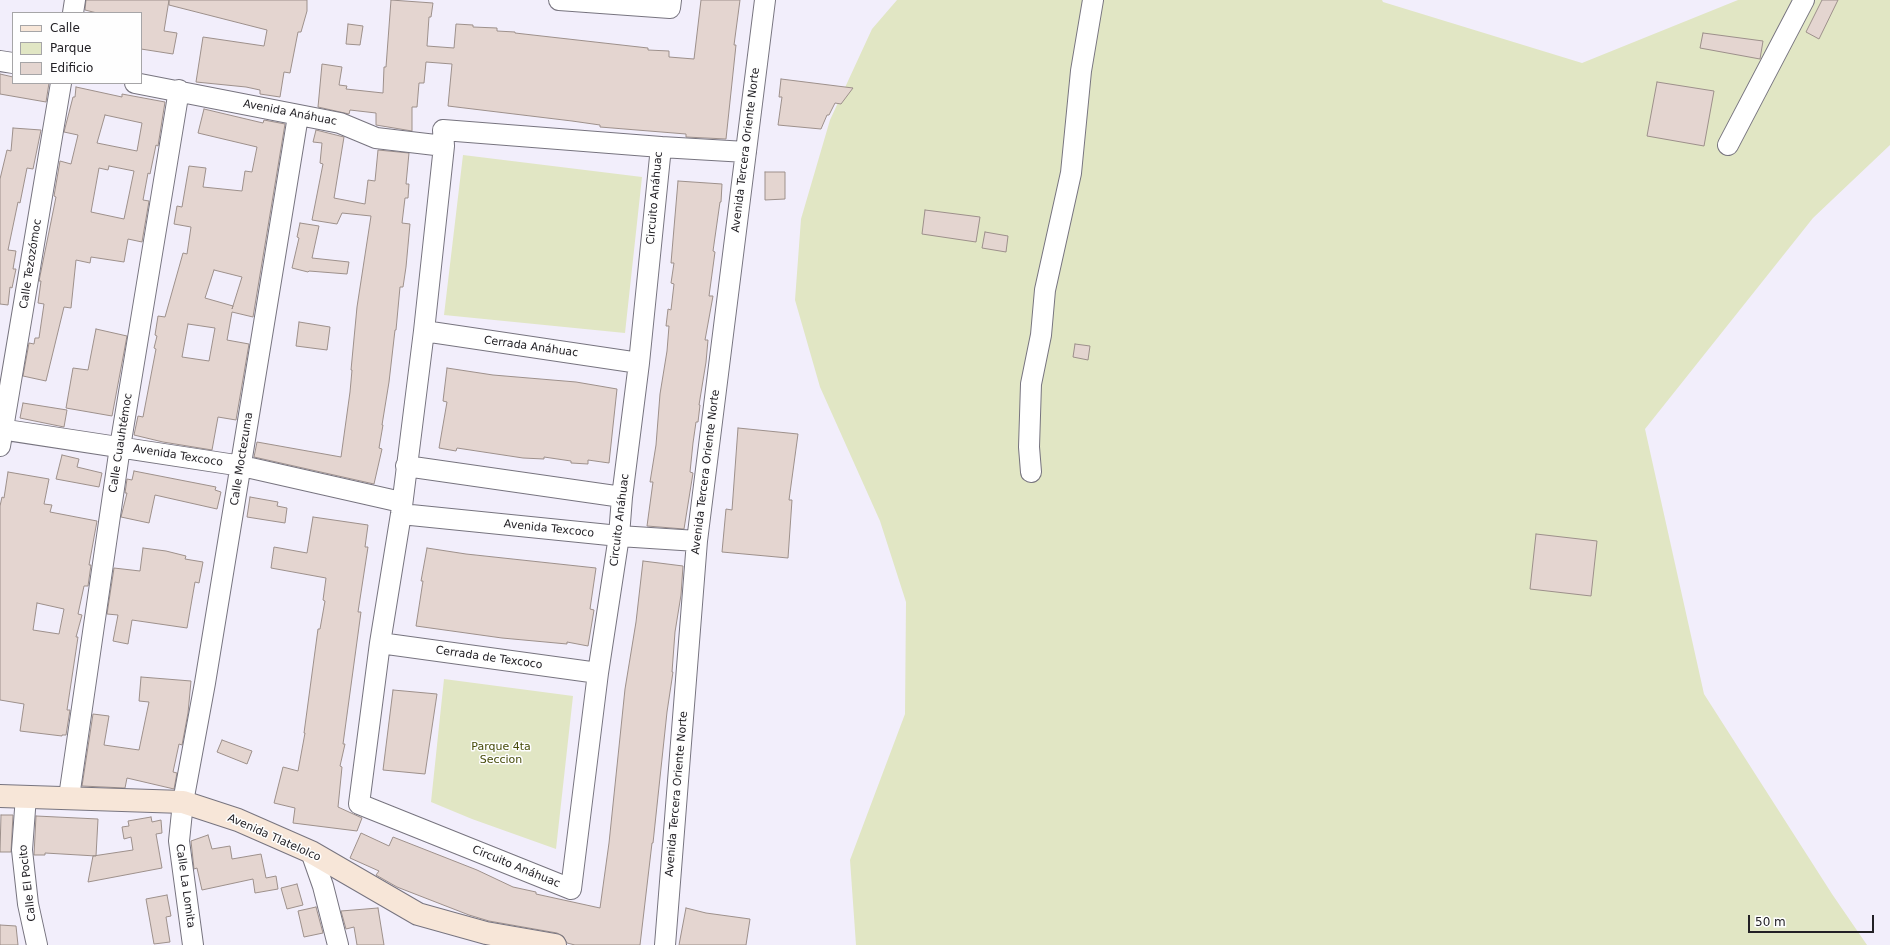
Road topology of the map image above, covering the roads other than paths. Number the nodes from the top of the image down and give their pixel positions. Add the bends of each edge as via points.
1 (76, 0) edge
2 (559, 0) edge
3 (671, 0) edge
4 (765, 0) edge
5 (1092, 0) edge
6 (1804, 0) edge
7 (73, 12) edge
8 (0, 61) edge
9 (12, 63) edge
10 (61, 84) edge
11 (141, 84) edge
12 (179, 90) junction
13 (298, 116) junction
14 (1728, 145) dead end
15 (444, 146) junction
16 (661, 147) junction
17 (746, 152) junction
18 (424, 331) junction
19 (639, 363) junction
20 (1, 435) edge
21 (120, 447) junction
22 (242, 466) junction
23 (406, 466) junction
24 (1031, 472) dead end
25 (622, 497) junction
26 (401, 508) junction
27 (619, 536) junction
28 (697, 541) junction
29 (380, 643) junction
30 (598, 673) junction
31 (0, 796) edge
32 (26, 796) junction
33 (69, 797) junction
34 (183, 802) junction
35 (311, 852) junction
36 (36, 945) edge
37 (193, 945) edge
38 (338, 945) edge
39 (556, 945) edge
40 (665, 945) edge

1 - 7 street
2 - 3 street via 670,8
4 - 17 street, Avenida Tercera Oriente Norte
5 - 24 street via 1080,71 1071,172 1045,290 1041,335 1031,384
6 - 14 street
8 - 9 street
10 - 20 street, Calle Tezozómoc
11 - 12 street, Avenida Anáhuac
12 - 13 street, Avenida Anáhuac
12 - 21 street, Calle Cuauhtémoc
13 - 15 street, Avenida Anáhuac via 340,123 376,138
13 - 22 street, Calle Moctezuma
15 - 16 street, Circuito Anáhuac via 443,130
15 - 18 street, Circuito Anáhuac
16 - 17 street
16 - 19 street, Circuito Anáhuac
17 - 28 street, Avenida Tercera Oriente Norte
18 - 19 street, Cerrada Anáhuac
18 - 23 street, Circuito Anáhuac
19 - 25 street, Circuito Anáhuac
20 - 21 street, Avenida Texcoco
21 - 22 street, Avenida Texcoco
21 - 33 street, Calle Cuauhtémoc
22 - 26 street, Avenida Texcoco
22 - 34 street, Calle Moctezuma
23 - 25 street
23 - 26 street, Circuito Anáhuac
25 - 27 street, Circuito Anáhuac
26 - 27 street, Avenida Texcoco
26 - 29 street, Circuito Anáhuac
27 - 28 street, Avenida Texcoco
27 - 30 street, Circuito Anáhuac
28 - 40 street, Avenida Tercera Oriente Norte
29 - 30 street, Cerrada de Texcoco
29 - 30 street, Circuito Anáhuac via 359,804 571,889
31 - 32 street, Avenida Tlatelolco
32 - 33 street, Avenida Tlatelolco
32 - 36 street, Calle El Pocito via 22,850
33 - 34 street, Avenida Tlatelolco
34 - 35 street, Avenida Tlatelolco via 238,820
34 - 37 street, Calle La Lomita via 179,841
35 - 38 street via 323,886
35 - 39 street, Avenida Tlatelolco via 418,914 486,933

